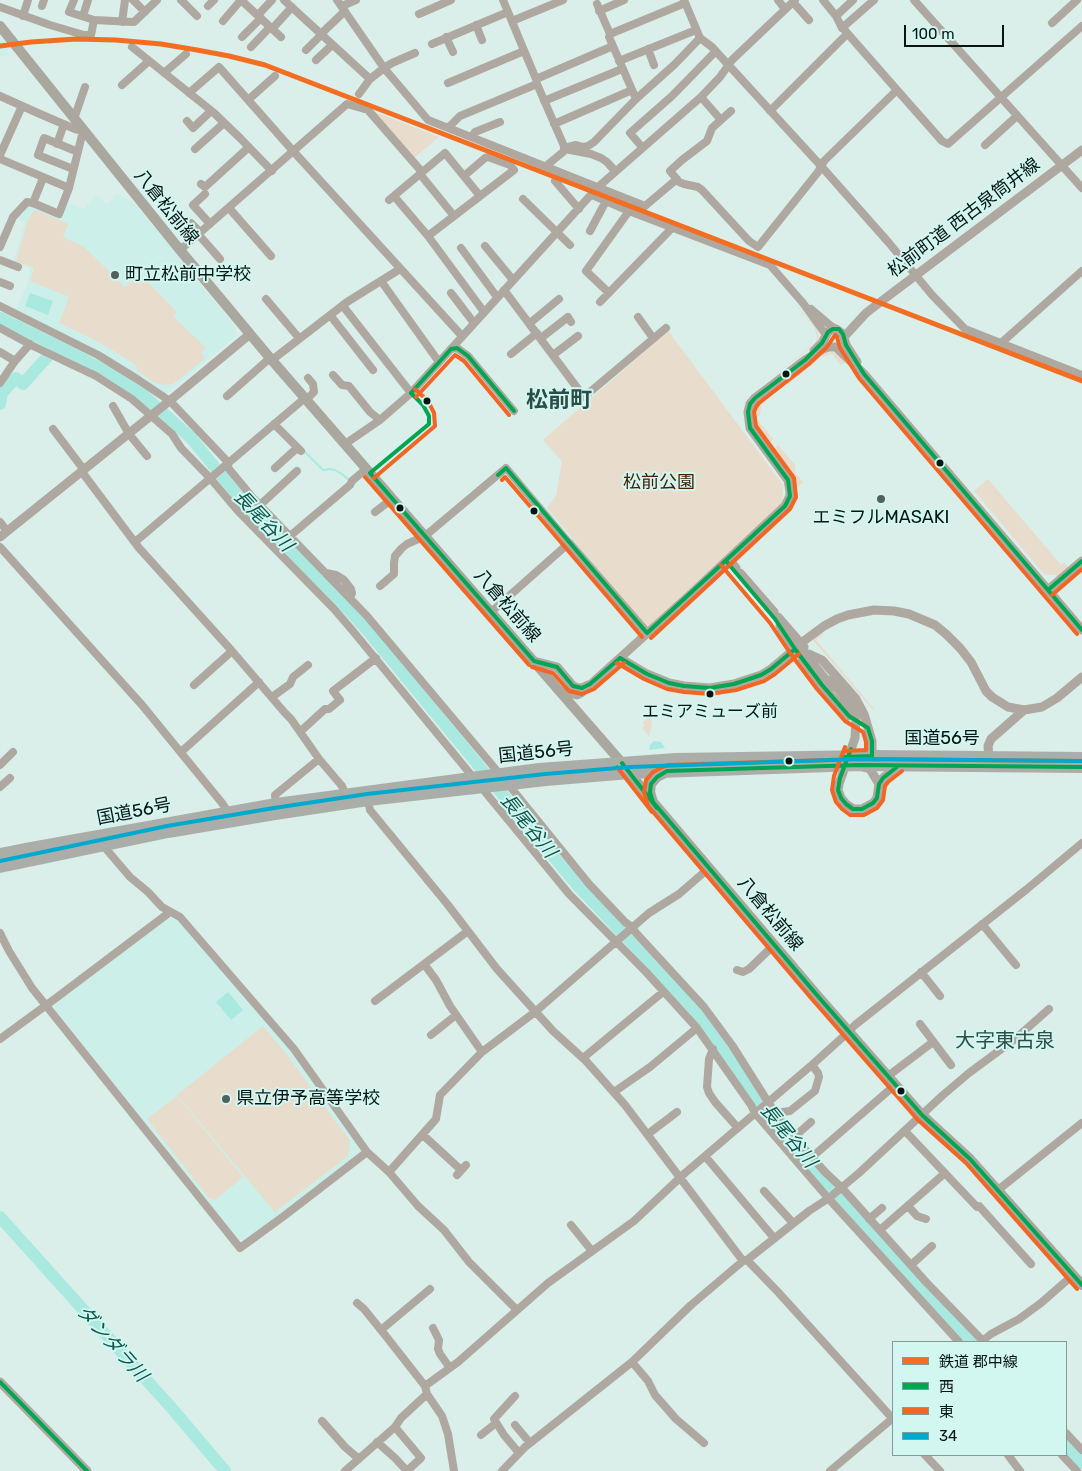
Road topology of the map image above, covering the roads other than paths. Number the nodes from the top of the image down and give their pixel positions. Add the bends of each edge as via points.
1 (10, 0) edge
2 (28, 0) edge
3 (74, 0) edge
4 (88, 0) edge
5 (125, 0) edge
6 (133, 0) edge
7 (181, 0) edge
8 (241, 0) edge
9 (272, 0) edge
10 (284, 0) edge
11 (356, 0) edge
12 (451, 0) edge
13 (502, 0) edge
14 (563, 0) edge
15 (624, 0) edge
16 (778, 0) edge
17 (823, 0) edge
18 (853, 0) edge
19 (874, 0) edge
20 (914, 0) edge
21 (1077, 0) edge
22 (155, 1) edge
23 (684, 1) edge
24 (794, 1) edge
25 (341, 6) edge
26 (292, 7) junction
27 (4, 8) edge
28 (785, 9) junction
29 (145, 12) junction
30 (508, 12) junction
31 (419, 14) dead end
32 (23, 16) junction
33 (82, 16) junction
34 (197, 16) dead end
35 (836, 16) junction
36 (259, 17) junction
37 (94, 20) junction
38 (809, 20) dead end
39 (223, 21) dead end
40 (122, 22) junction
41 (512, 22) junction
42 (1052, 23) dead end
43 (476, 25) junction
44 (0, 26) edge
45 (1082, 26) edge
46 (271, 28) junction
47 (696, 30) junction
48 (845, 31) junction
49 (610, 34) junction
50 (321, 35) junction
51 (242, 37) dead end
52 (281, 37) dead end
53 (446, 38) junction
54 (700, 38) junction
55 (482, 40) dead end
56 (432, 44) dead end
57 (332, 45) junction
58 (613, 46) junction
59 (132, 47) dead end
60 (251, 47) dead end
61 (648, 49) junction
62 (306, 50) dead end
63 (524, 50) junction
64 (716, 51) junction
65 (453, 52) dead end
66 (415, 53) dead end
67 (186, 54) dead end
68 (316, 60) dead end
69 (148, 61) junction
70 (621, 65) junction
71 (654, 65) dead end
72 (728, 65) junction
73 (384, 68) junction
74 (164, 74) junction
75 (275, 76) dead end
76 (370, 79) junction
77 (537, 82) junction
78 (448, 83) dead end
79 (122, 85) dead end
80 (86, 87) dead end
81 (632, 90) junction
82 (897, 90) junction
83 (189, 93) junction
84 (358, 94) dead end
85 (0, 96) edge
86 (701, 97) junction
87 (1001, 98) junction
88 (636, 99) junction
89 (248, 100) junction
90 (544, 101) junction
91 (22, 106) junction
92 (211, 111) junction
93 (731, 111) dead end
94 (770, 111) junction
95 (1017, 116) junction
96 (74, 119) junction
97 (721, 120) junction
98 (187, 121) dead end
99 (500, 122) dead end
100 (224, 123) junction
101 (64, 124) junction
102 (554, 124) junction
103 (448, 128) junction
104 (83, 131) junction
105 (471, 137) junction
106 (58, 144) junction
107 (985, 145) dead end
108 (249, 147) junction
109 (642, 147) junction
110 (195, 149) dead end
111 (565, 149) junction
112 (1082, 150) edge
113 (78, 152) junction
114 (294, 152) junction
115 (0, 155) edge
116 (0, 159) edge
117 (546, 166) junction
118 (821, 166) junction
119 (1062, 166) junction
120 (73, 169) junction
121 (272, 171) junction
122 (615, 171) junction
123 (421, 173) junction
124 (464, 176) junction
125 (43, 178) junction
126 (677, 179) junction
127 (555, 182) dead end
128 (201, 184) dead end
129 (69, 188) junction
130 (598, 188) junction
131 (1082, 188) edge
132 (205, 194) dead end
133 (592, 195) junction
134 (480, 196) junction
135 (523, 199) dead end
136 (606, 201) junction
137 (33, 203) junction
138 (229, 208) junction
139 (579, 209) junction
140 (629, 210) junction
141 (454, 216) junction
142 (191, 223) dead end
143 (210, 224) junction
144 (674, 227) junction
145 (590, 231) dead end
146 (3, 232) edge
147 (199, 233) junction
148 (557, 233) junction
149 (428, 236) junction
150 (570, 245) dead end
151 (485, 246) dead end
152 (0, 247) edge
153 (461, 248) dead end
154 (180, 250) junction
155 (271, 256) dead end
156 (220, 259) dead end
157 (0, 260) edge
158 (18, 267) dead end
159 (400, 269) junction
160 (1082, 271) edge
161 (915, 275) junction
162 (513, 280) junction
163 (381, 281) junction
164 (0, 282) edge
165 (10, 286) dead end
166 (504, 290) junction
167 (451, 292) dead end
168 (609, 293) junction
169 (497, 297) junction
170 (559, 299) dead end
171 (266, 300) dead end
172 (600, 302) dead end
173 (803, 303) junction
174 (0, 306) edge
175 (343, 306) junction
176 (484, 312) junction
177 (330, 315) junction
178 (638, 317) dead end
179 (571, 322) dead end
180 (474, 323) junction
181 (530, 323) junction
182 (0, 328) edge
183 (666, 328) dead end
184 (841, 333) junction
185 (250, 334) junction
186 (462, 336) junction
187 (539, 336) junction
188 (578, 336) dead end
189 (826, 336) junction
190 (299, 338) junction
191 (654, 338) junction
192 (30, 344) junction
193 (1000, 344) junction
194 (834, 347) junction
195 (451, 349) junction
196 (0, 352) edge
197 (511, 354) dead end
198 (553, 355) junction
199 (271, 359) junction
200 (805, 360) junction
201 (14, 361) junction
202 (440, 362) junction
203 (373, 370) dead end
204 (333, 374) dead end
205 (864, 374) junction
206 (1082, 374) edge
207 (308, 378) dead end
208 (0, 383) edge
209 (411, 393) junction
210 (227, 396) dead end
211 (306, 399) junction
212 (169, 402) junction
213 (113, 406) dead end
214 (514, 411) dead end
215 (151, 416) junction
216 (380, 420) junction
217 (274, 424) junction
218 (53, 429) dead end
219 (129, 434) junction
220 (345, 444) junction
221 (147, 456) dead end
222 (227, 465) junction
223 (275, 468) dead end
224 (366, 469) junction
225 (83, 471) junction
226 (297, 471) dead end
227 (212, 477) junction
228 (392, 499) junction
229 (260, 505) junction
230 (375, 512) dead end
231 (0, 522) edge
232 (4, 534) edge
233 (290, 536) junction
234 (425, 536) junction
235 (136, 542) junction
236 (569, 543) junction
237 (0, 547) edge
238 (727, 560) junction
239 (1082, 561) edge
240 (380, 586) dead end
241 (1048, 590) junction
242 (491, 612) junction
243 (1082, 630) edge
244 (647, 633) junction
245 (798, 646) junction
246 (232, 651) junction
247 (806, 656) junction
248 (376, 658) junction
249 (620, 658) junction
250 (534, 661) junction
251 (308, 665) dead end
252 (1082, 677) edge
253 (259, 682) junction
254 (590, 684) junction
255 (194, 685) dead end
256 (832, 687) junction
257 (558, 690) junction
258 (272, 697) junction
259 (844, 698) junction
260 (1024, 710) junction
261 (849, 716) dead end
262 (301, 731) junction
263 (14, 752) dead end
264 (181, 752) junction
265 (872, 756) junction
266 (989, 757) junction
267 (1082, 758) edge
268 (319, 759) junction
269 (2, 760) edge
270 (622, 763) junction
271 (859, 765) junction
272 (898, 766) junction
273 (1082, 767) edge
274 (668, 771) junction
275 (630, 773) junction
276 (10, 778) dead end
277 (502, 779) junction
278 (478, 782) junction
279 (879, 784) junction
280 (0, 787) edge
281 (345, 794) junction
282 (367, 796) junction
283 (653, 802) junction
284 (276, 804) junction
285 (230, 816) junction
286 (100, 841) junction
287 (1082, 843) edge
288 (0, 854) edge
289 (0, 867) edge
290 (709, 868) junction
291 (170, 912) junction
292 (982, 924) junction
293 (632, 929) junction
294 (468, 931) junction
295 (0, 933) edge
296 (618, 942) junction
297 (774, 945) junction
298 (424, 964) junction
299 (1016, 965) dead end
300 (737, 970) dead end
301 (922, 972) junction
302 (663, 992) junction
303 (940, 996) dead end
304 (375, 1001) dead end
305 (46, 1006) junction
306 (1049, 1009) dead end
307 (534, 1012) junction
308 (456, 1015) junction
309 (920, 1024) dead end
310 (697, 1028) junction
311 (849, 1031) junction
312 (431, 1036) dead end
313 (0, 1039) edge
314 (933, 1042) junction
315 (713, 1049) junction
316 (482, 1052) junction
317 (582, 1058) junction
318 (812, 1065) junction
319 (951, 1065) dead end
320 (888, 1076) junction
321 (896, 1085) junction
322 (614, 1092) junction
323 (768, 1102) junction
324 (677, 1112) dead end
325 (756, 1113) junction
326 (775, 1113) junction
327 (922, 1115) junction
328 (811, 1122) dead end
329 (1082, 1123) edge
330 (738, 1128) junction
331 (905, 1131) junction
332 (648, 1134) junction
333 (423, 1135) junction
334 (794, 1137) junction
335 (367, 1152) junction
336 (705, 1156) junction
337 (812, 1158) junction
338 (461, 1170) dead end
339 (389, 1172) junction
340 (945, 1173) junction
341 (680, 1178) junction
342 (841, 1188) junction
343 (998, 1190) junction
344 (764, 1191) dead end
345 (828, 1198) junction
346 (908, 1206) junction
347 (882, 1208) dead end
348 (869, 1218) junction
349 (926, 1219) dead end
350 (793, 1224) junction
351 (571, 1225) dead end
352 (880, 1230) junction
353 (774, 1238) junction
354 (932, 1246) dead end
355 (592, 1251) junction
356 (745, 1261) junction
357 (1031, 1264) dead end
358 (911, 1265) junction
359 (1073, 1275) junction
360 (1082, 1285) edge
361 (430, 1289) dead end
362 (357, 1303) dead end
363 (517, 1310) junction
364 (433, 1328) dead end
365 (381, 1330) junction
366 (958, 1341) edge
367 (982, 1341) edge
368 (984, 1341) edge
369 (632, 1362) junction
370 (450, 1368) junction
371 (0, 1382) edge
372 (426, 1390) junction
373 (515, 1396) dead end
374 (892, 1418) edge
375 (892, 1420) edge
376 (322, 1421) dead end
377 (496, 1423) junction
378 (515, 1425) dead end
379 (395, 1427) junction
380 (1067, 1434) edge
381 (481, 1435) dead end
382 (377, 1442) junction
383 (704, 1443) dead end
384 (530, 1444) junction
385 (1082, 1450) edge
386 (519, 1453) junction
387 (926, 1456) edge
388 (1009, 1456) edge
389 (1063, 1456) edge
390 (359, 1459) junction
391 (87, 1471) edge
392 (345, 1471) edge
393 (407, 1471) edge
394 (454, 1471) edge
395 (502, 1471) edge
396 (830, 1471) edge
397 (940, 1471) edge
398 (1020, 1471) edge
399 (1077, 1471) edge

1 - 27 street
2 - 32 street
3 - 33 street via 69,12
4 - 33 street
5 - 40 street
6 - 29 street
7 - 34 street
8 - 36 street
8 - 39 street
9 - 36 street
10 - 26 street
11 - 25 street
12 - 31 street
13 - 30 street
14 - 41 street
15 - 49 street via 598,7
16 - 28 street
17 - 35 street
18 - 35 street
19 - 48 street
20 - 87 street
21 - 42 street
22 - 29 street
23 - 47 street
23 - 49 street
24 - 28 street
24 - 38 street
25 - 50 street
25 - 73 street
26 - 46 street
26 - 50 street
27 - 32 street
28 - 72 street
29 - 40 street via 134,22
30 - 41 street
30 - 43 street
32 - 37 street via 89,36
33 - 37 street
35 - 48 street
36 - 46 street
36 - 51 street
37 - 40 street
41 - 63 street
43 - 53 street
43 - 55 street
44 - 96 main road, 八倉松前線
45 - 87 street
46 - 52 street
46 - 60 street
47 - 54 street
47 - 61 street
48 - 82 street
48 - 94 street
49 - 58 street
50 - 57 street
50 - 62 street
53 - 56 street
53 - 65 street
54 - 64 street
54 - 88 street
57 - 68 street
57 - 76 street
58 - 70 street
58 - 77 street
59 - 69 street
61 - 70 street
61 - 71 street
63 - 77 street
63 - 78 street
64 - 72 street
64 - 109 street via 630,133
66 - 73 street
67 - 74 street
69 - 74 street
69 - 79 street
70 - 81 street
70 - 90 street
72 - 86 street
72 - 94 street
73 - 76 street
73 - 103 street via 428,120
74 - 83 street
75 - 89 street
76 - 84 street
77 - 90 street
77 - 103 street via 460,116
80 - 96 street
81 - 88 street
81 - 102 street
82 - 87 street via 948,144
82 - 118 street
83 - 89 street via 219,67
83 - 92 street
85 - 91 street
86 - 97 street
86 - 109 street
87 - 95 street
88 - 111 street via 594,142
89 - 114 street
90 - 102 street
91 - 101 street
91 - 115 street
92 - 98 street via 193,128
92 - 100 street
93 - 97 street
94 - 118 street
95 - 107 street
95 - 119 street
96 - 104 main road, 八倉松前線
97 - 126 street via 712,128 707,141 670,172
99 - 105 street via 475,132
100 - 108 street
100 - 110 street
101 - 104 street
101 - 106 street
102 - 111 street
103 - 105 street
104 - 113 street
104 - 154 main road, 八倉松前線
105 - 117 street
106 - 113 street
106 - 120 street via 44,138 38,155
108 - 121 street
108 - 128 street via 205,187
109 - 122 street
111 - 117 street
111 - 122 street via 592,154
112 - 119 street, 松前町道 西古泉筒井線
113 - 120 street
114 - 121 street
114 - 123 street via 347,104 368,110
114 - 159 street
116 - 125 street
117 - 130 street
118 - 126 street via 758,247 702,190
118 - 161 street
119 - 131 street
119 - 161 street, 松前町道 西古泉筒井線
120 - 129 street
121 - 138 street
122 - 130 street
123 - 124 street via 445,153
123 - 141 street
123 - 149 street via 392,198
124 - 134 street
124 - 134 street via 488,157 510,165 514,170
125 - 129 street
125 - 137 street
126 - 130 street via 645,206
127 - 139 street
129 - 137 street via 59,214
130 - 133 street
132 - 143 street via 193,205
133 - 136 street
133 - 139 street
134 - 141 street
135 - 148 street
136 - 140 street
136 - 145 street
137 - 146 street via 24,204
138 - 143 street
138 - 155 street
139 - 148 street
140 - 144 street
140 - 168 street via 586,271
141 - 149 street
142 - 147 street
143 - 147 street
144 - 168 street
144 - 173 street via 770,265
146 - 152 street
147 - 154 street
147 - 156 street
148 - 150 street
148 - 162 street
149 - 176 street
151 - 162 street
153 - 169 street
154 - 185 main road, 八倉松前線
157 - 158 street
159 - 163 street
159 - 186 street
160 - 193 street
161 - 184 street, 松前町道 西古泉筒井線
161 - 193 street via 966,329
162 - 166 street
163 - 175 street
163 - 202 street
164 - 165 street
166 - 169 street
166 - 181 street
167 - 180 street
168 - 172 street
169 - 176 street
170 - 181 street
171 - 190 street
173 - 184 street
173 - 189 street
174 - 212 street via 115,364
175 - 177 street
175 - 209 street
176 - 180 street
177 - 190 street
177 - 203 street
178 - 191 street
179 - 187 street via 568,317
180 - 186 street
181 - 187 street
182 - 192 street
183 - 191 street
184 - 189 street via 830,330
184 - 194 street via 842,344
184 - 205 street
185 - 199 main road, 八倉松前線
185 - 212 street
186 - 195 street
187 - 197 street
187 - 198 street
188 - 198 street
189 - 194 street via 828,344
189 - 200 street
190 - 199 street
191 - 198 street via 584,397
192 - 201 street
192 - 215 street via 96,376 132,399
193 - 206 street
194 - 200 street via 823,349
194 - 205 street
195 - 202 street
195 - 214 street via 457,348 468,356
196 - 201 street
199 - 210 street
199 - 211 main road, 八倉松前線
200 - 238 street via 755,398 750,404 748,417 750,428 785,474 790,496 785,506
201 - 208 street
202 - 209 street
204 - 216 street via 342,385 349,386
205 - 241 street
207 - 211 street via 314,392
209 - 216 street
211 - 217 street
211 - 220 main road, 八倉松前線
212 - 215 street
212 - 222 street via 226,460
213 - 219 street
215 - 219 street
215 - 227 street
216 - 220 street
217 - 222 street
217 - 223 street via 299,450
218 - 225 street
219 - 221 street
219 - 225 street
220 - 224 main road, 八倉松前線
222 - 227 street
222 - 229 street
224 - 228 main road, 八倉松前線
224 - 233 street
225 - 232 street
225 - 235 street
226 - 229 street
227 - 235 street
227 - 248 street via 238,511 334,609
228 - 230 street
228 - 234 main road, 八倉松前線
229 - 233 street
231 - 232 street
233 - 277 street via 367,616
234 - 236 street via 506,468
234 - 240 street via 402,548 395,556 394,574
234 - 242 main road, 八倉松前線
235 - 246 street
236 - 242 street
236 - 244 street
237 - 264 street
238 - 244 street
238 - 245 street
239 - 241 street
241 - 243 street
242 - 250 main road, 八倉松前線
244 - 249 street
245 - 247 street
245 - 249 street via 762,675 710,688 670,683
245 - 256 street
245 - 260 street via 824,626 848,615 882,610 908,614 935,626 954,640 992,698 1008,707
246 - 253 street
246 - 255 street
247 - 256 street via 825,683
247 - 259 street
247 - 261 street via 812,673
247 - 265 street via 822,660 856,699 872,741
248 - 262 street via 333,691 340,700
248 - 278 street
249 - 254 street
250 - 254 street via 557,668 573,686 582,688
250 - 257 main road, 八倉松前線
251 - 258 street
252 - 260 street via 1050,703
253 - 258 street
253 - 264 street
254 - 257 street via 577,695
256 - 259 street
257 - 270 main road, 八倉松前線
258 - 262 street
259 - 279 street via 856,718 855,738 840,778 838,790 841,798 853,809 862,809 877,798
260 - 266 street via 991,739
262 - 268 street
263 - 269 street
264 - 285 street
265 - 266 highway, 国道56号
265 - 270 highway, 国道56号
266 - 267 highway, 国道56号
268 - 281 street
268 - 284 street via 275,796
270 - 275 main road, 八倉松前線
270 - 277 highway, 国道56号 via 540,769
271 - 272 highway, 国道56号
271 - 274 highway, 国道56号
271 - 279 street via 870,769
272 - 273 highway, 国道56号
272 - 279 street
274 - 275 highway, 国道56号
274 - 283 main road via 651,784
275 - 277 highway, 国道56号
275 - 283 main road, 八倉松前線
276 - 280 street
277 - 278 highway, 国道56号
277 - 293 street via 589,884
278 - 282 highway, 国道56号
278 - 296 street via 570,894
281 - 282 highway, 国道56号
281 - 284 highway, 国道56号
282 - 285 highway, 国道56号
282 - 294 street via 370,810
283 - 290 main road, 八倉松前線
284 - 285 highway, 国道56号
285 - 286 highway, 国道56号
286 - 288 highway, 国道56号 via 26,848
286 - 289 highway, 国道56号
286 - 291 street via 130,877
287 - 292 street
290 - 293 street
290 - 297 main road, 八倉松前線
291 - 305 street
291 - 335 street via 180,917 294,1049
292 - 299 street
292 - 301 street
293 - 296 street
293 - 323 street via 704,1007
294 - 298 street
294 - 307 street
295 - 305 street
296 - 302 street
296 - 307 street
297 - 300 street via 749,969
297 - 311 main road, 八倉松前線
298 - 304 street
298 - 308 street
301 - 303 street
301 - 311 street
302 - 310 street
302 - 317 street
305 - 313 street
305 - 335 street via 240,1248
306 - 327 street
307 - 316 street
307 - 317 street
308 - 312 street
308 - 316 street
309 - 314 street
310 - 315 street
310 - 322 street
311 - 318 street
311 - 320 main road, 八倉松前線
314 - 319 street
314 - 320 street
315 - 325 street
315 - 330 street via 707,1087 715,1102
316 - 333 street via 440,1095 436,1119
317 - 322 street
318 - 323 street
318 - 326 street via 819,1077 815,1091 790,1111
320 - 321 main road, 八倉松前線
321 - 327 main road, 八倉松前線
321 - 337 street
322 - 332 street
323 - 325 street
323 - 326 street
324 - 332 street
325 - 330 street
325 - 345 street
326 - 334 street
327 - 331 street
327 - 343 main road, 八倉松前線
328 - 334 street
329 - 343 street
330 - 336 street
331 - 340 street
331 - 342 street
332 - 341 street
333 - 338 street
333 - 339 street
334 - 337 street
335 - 339 street
336 - 341 street
336 - 353 street
337 - 342 street
339 - 363 street via 444,1230 469,1262
340 - 346 street
340 - 357 street
341 - 355 street via 634,1221
341 - 356 street
342 - 345 street
342 - 348 street
343 - 359 main road, 八倉松前線
344 - 350 street
345 - 350 street
345 - 366 street
346 - 349 street via 917,1216
346 - 352 street
347 - 348 street
348 - 352 street
350 - 353 street
351 - 355 street
352 - 358 street
353 - 356 street
354 - 358 street
355 - 363 street
356 - 369 street via 691,1305
356 - 374 street via 778,1292
358 - 367 street
359 - 360 main road, 八倉松前線
359 - 368 street via 1041,1303
361 - 365 street
362 - 365 street
363 - 370 street
364 - 370 street via 439,1340 440,1354
365 - 372 street
369 - 383 street via 655,1396
369 - 384 street
370 - 372 street
371 - 391 street
372 - 379 street
372 - 394 street via 442,1416
373 - 377 street via 494,1419
375 - 396 street
376 - 390 street
377 - 381 street
377 - 386 street
378 - 384 street
379 - 382 street
379 - 393 street via 421,1458
380 - 385 street
382 - 390 street
382 - 393 street
384 - 386 street
386 - 395 street
387 - 397 street
388 - 398 street
389 - 399 street
390 - 392 street

